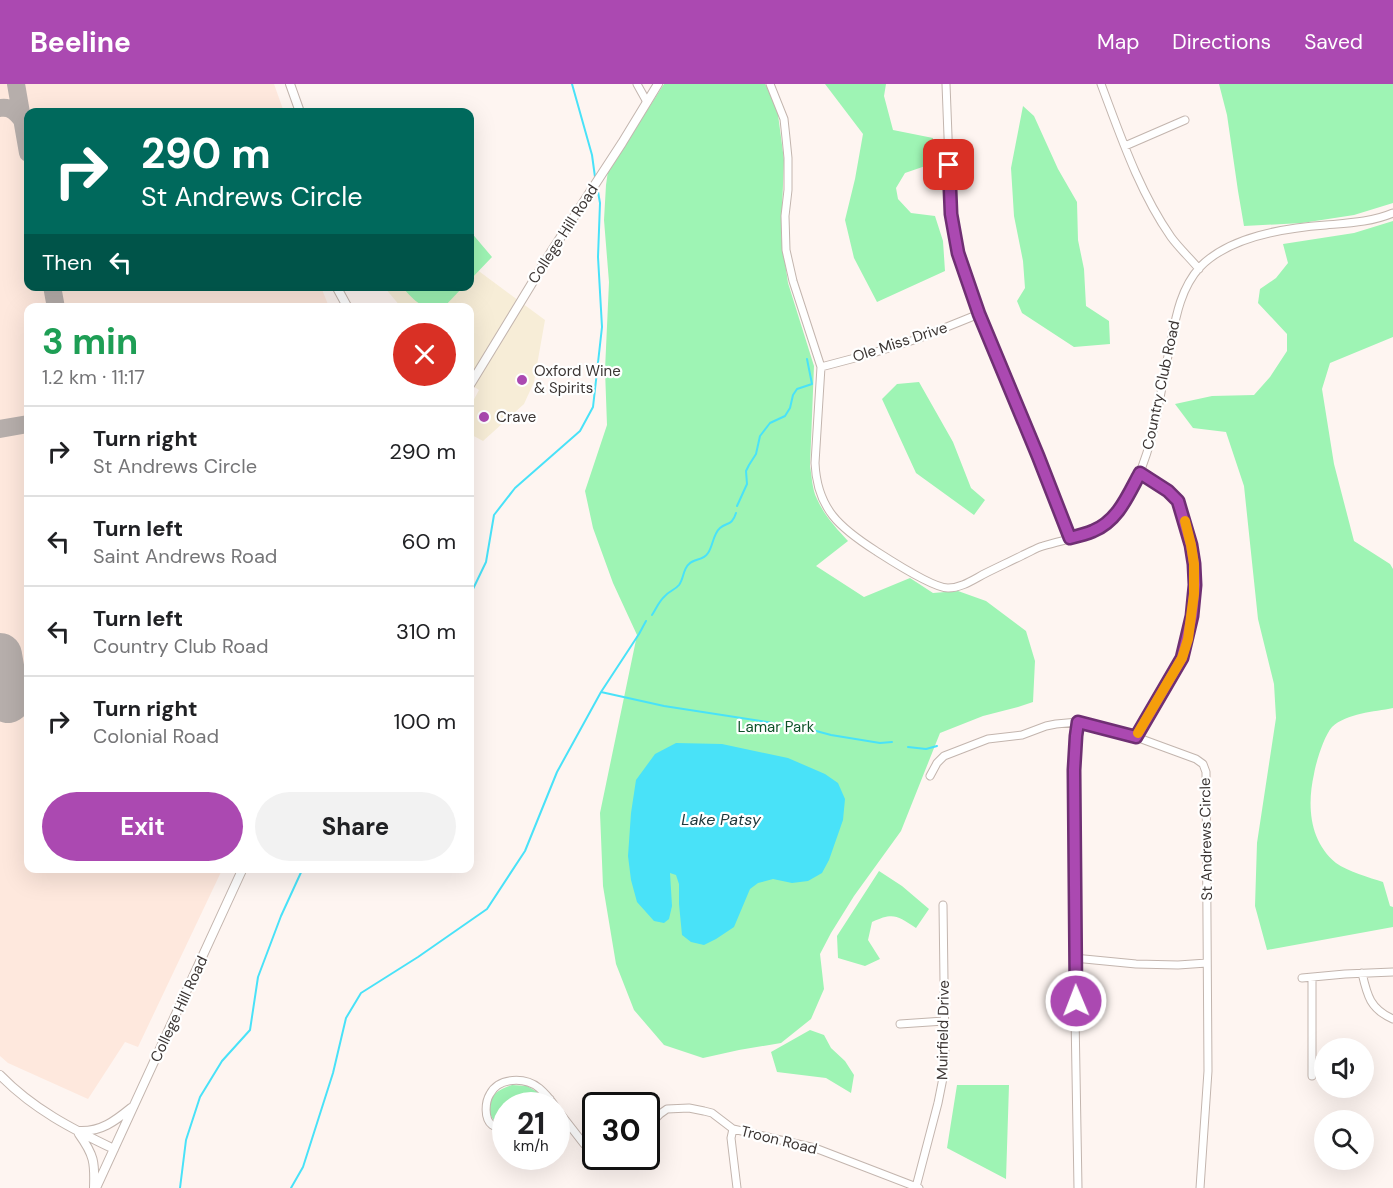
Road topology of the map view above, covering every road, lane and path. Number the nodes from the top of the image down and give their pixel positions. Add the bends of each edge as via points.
1 (290, 84) edge
2 (637, 84) edge
3 (658, 84) edge
4 (770, 84) edge
5 (946, 84) edge
6 (1101, 84) edge
7 (647, 102) junction
8 (299, 108) edge
9 (1185, 120) dead end
10 (1125, 146) junction
11 (1393, 213) edge
12 (1199, 269) junction
13 (979, 314) junction
14 (820, 367) junction
15 (474, 378) edge
16 (1140, 473) junction
17 (1070, 538) junction
18 (1078, 722) junction
19 (1136, 737) junction
20 (930, 776) dead end
21 (241, 873) edge
22 (943, 905) dead end
23 (1074, 958) junction
24 (1207, 963) junction
25 (1393, 972) edge
26 (1362, 973) junction
27 (1302, 978) dead end
28 (1312, 978) junction
29 (1393, 1019) edge
30 (944, 1020) junction
31 (900, 1024) dead end
32 (0, 1075) edge
33 (1312, 1076) dead end
34 (543, 1092) edge
35 (134, 1106) junction
36 (660, 1114) edge
37 (492, 1125) edge
38 (570, 1126) edge
39 (733, 1129) junction
40 (77, 1131) junction
41 (582, 1141) edge
42 (114, 1149) junction
43 (918, 1187) edge
44 (95, 1188) edge
45 (737, 1188) edge
46 (1077, 1188) edge
47 (1200, 1188) edge

1 - 8 street
2 - 7 street
3 - 7 street, College Hill Road
4 - 14 street, Country Club Road via 784,119 788,158 786,250
5 - 13 street via 951,214 958,253
6 - 10 street
7 - 15 street, College Hill Road
9 - 10 street
10 - 12 street via 1154,210 1172,239
11 - 12 street, Country Club Road via 1359,222 1290,228 1257,237 1227,248
12 - 16 street, Country Club Road via 1187,286 1175,319
13 - 14 street, Ole Miss Drive via 917,339
13 - 17 street
14 - 17 street, Country Club Road via 816,479 826,509 852,536 917,576 947,588
16 - 17 street, Country Club Road via 1112,520 1095,531
16 - 19 street via 1178,501 1191,545 1195,585 1182,658
18 - 19 street, St Andrews Circle
18 - 20 street via 988,739 944,756
18 - 23 street via 1074,770
19 - 24 street, St Andrews Circle via 1196,759 1206,772
21 - 35 street, College Hill Road
22 - 30 street, Muirfield Drive
23 - 24 street via 1136,964
23 - 46 street
24 - 47 street, St Andrews Circle via 1208,1071
25 - 26 street
26 - 28 street
26 - 29 street via 1372,1003
27 - 28 street
28 - 33 street
30 - 31 street
30 - 43 street, Muirfield Drive via 943,1078
32 - 40 street via 31,1102
34 - 37 street via 518,1080 496,1087 486,1111
35 - 40 street via 107,1126
35 - 42 street, College Hill Road
36 - 39 street, Troon Road via 667,1109 689,1108 712,1113
38 - 41 street
39 - 43 street, Troon Road via 815,1148
39 - 45 street
40 - 42 street
40 - 44 street via 93,1156
42 - 44 street, College Hill Road

